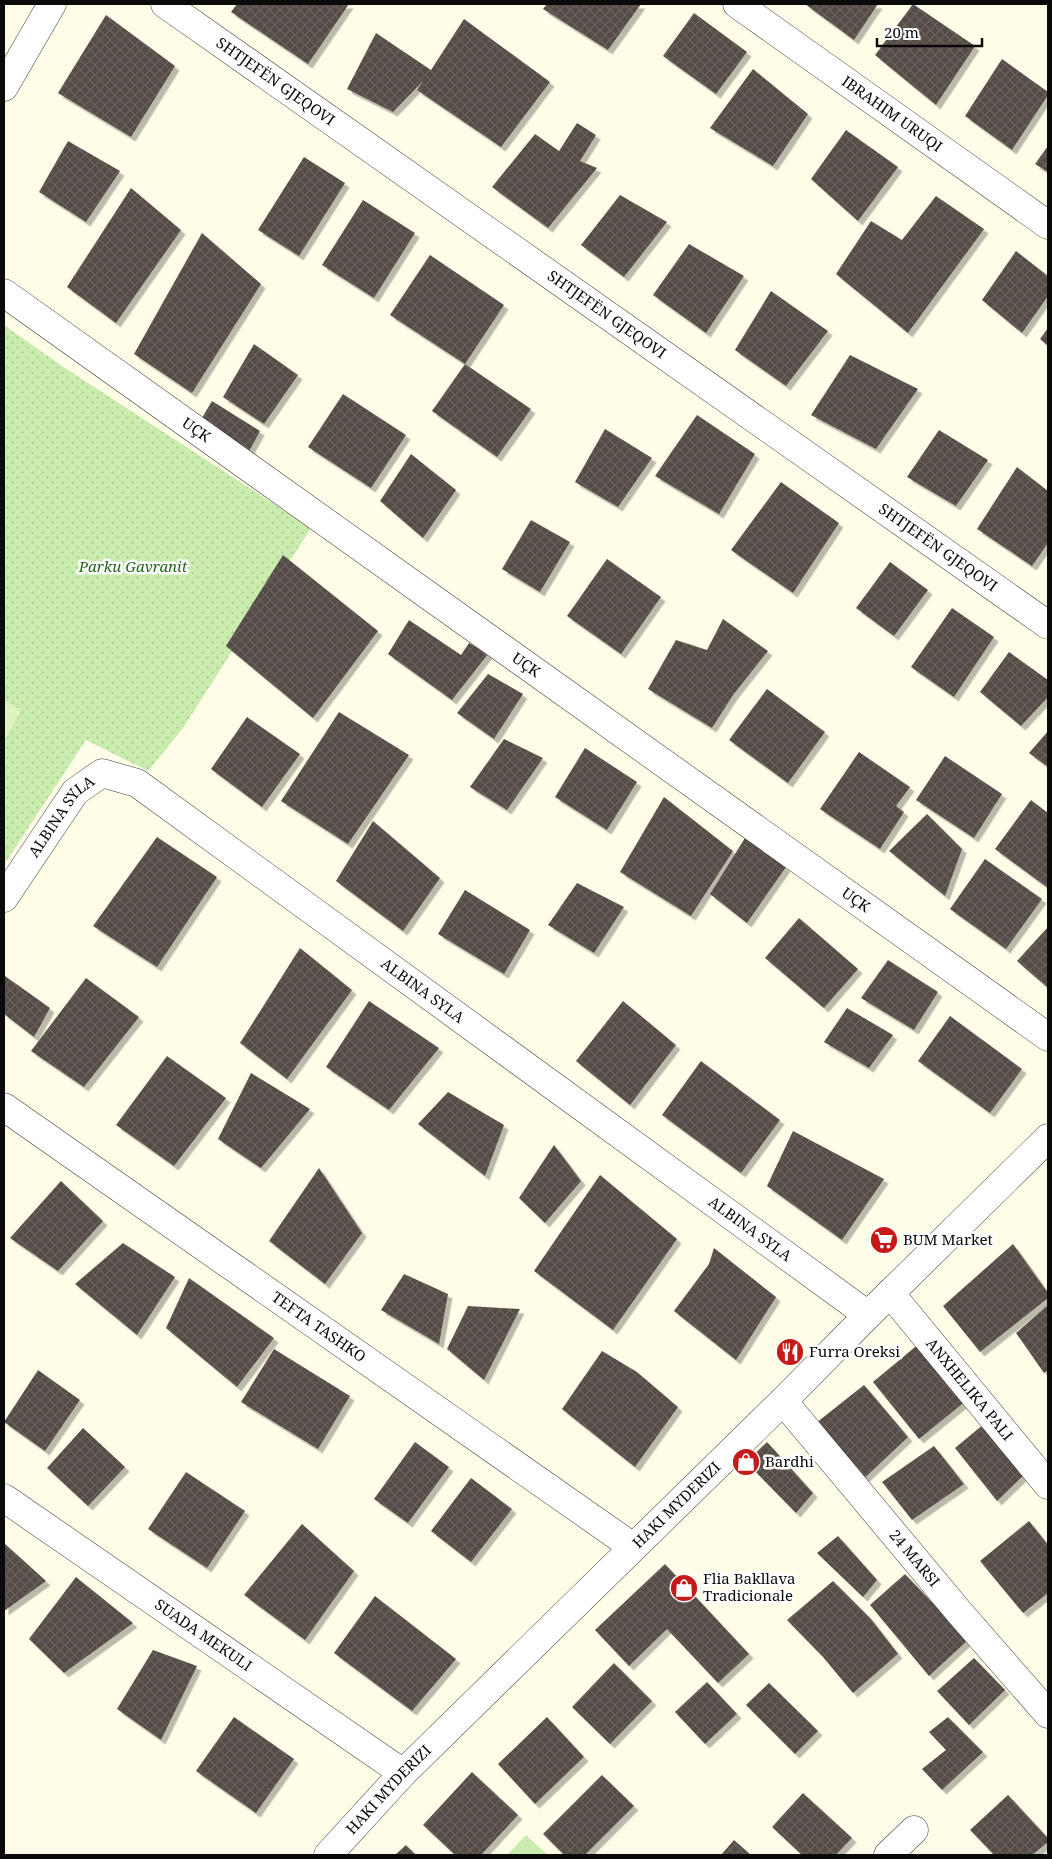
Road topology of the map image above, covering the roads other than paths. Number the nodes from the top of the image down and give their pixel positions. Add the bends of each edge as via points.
1 (52, 4) edge
2 (165, 4) edge
3 (737, 4) edge
4 (4, 87) edge
5 (1048, 225) edge
6 (4, 293) edge
7 (1048, 625) edge
8 (4, 898) edge
9 (1048, 1037) edge
10 (4, 1106) edge
11 (1048, 1138) edge
12 (890, 1293) junction
13 (868, 1315) junction
14 (783, 1401) junction
15 (1048, 1485) edge
16 (4, 1498) edge
17 (633, 1547) junction
18 (1048, 1714) edge
19 (403, 1773) junction
20 (914, 1830) dead end
21 (328, 1855) edge
22 (888, 1855) edge

1 - 4 street
2 - 7 street, SHTJEFËN GJEQOVI
3 - 5 street, IBRAHIM URUQI
6 - 9 street, UÇK
8 - 13 street, ALBINA SYLA via 75,792 102,773 137,783
10 - 17 street, TEFTA TASHKO
11 - 12 street, HAKI MYDERIZI
12 - 13 street, HAKI MYDERIZI
12 - 15 street, ANXHELIKA PALI
13 - 14 street, HAKI MYDERIZI
14 - 17 street, HAKI MYDERIZI
14 - 18 street, 24 MARSI
16 - 19 street, SUADA MEKULI
17 - 19 street, HAKI MYDERIZI
19 - 21 street, HAKI MYDERIZI
20 - 22 street

